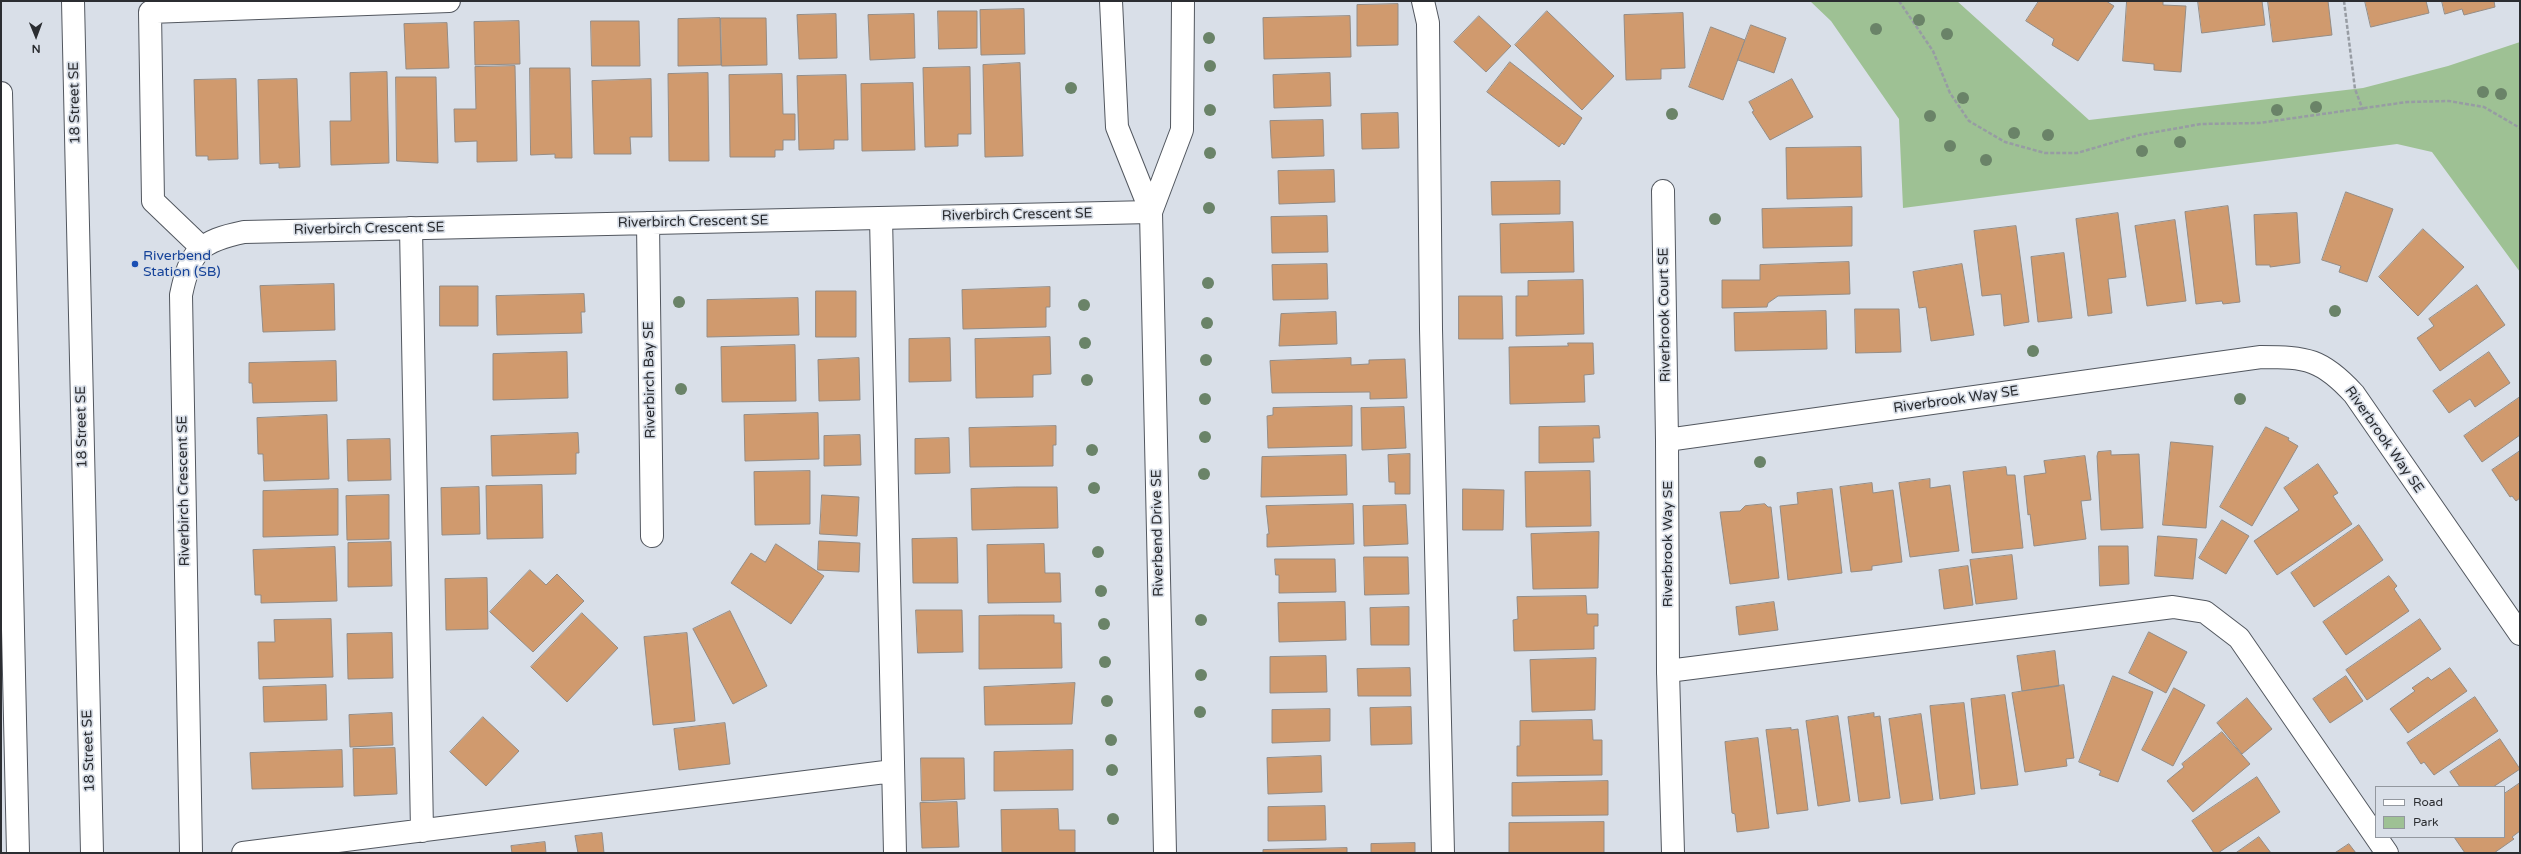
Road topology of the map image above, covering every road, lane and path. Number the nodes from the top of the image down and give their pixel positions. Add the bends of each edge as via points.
1 (72, 1) edge
2 (449, 1) edge
3 (1111, 1) edge
4 (1183, 1) edge
5 (1423, 1) edge
6 (1900, 1) edge
7 (2344, 1) edge
8 (1, 93) edge
9 (2363, 110) junction
10 (2520, 128) edge
11 (1663, 191) dead end
12 (1151, 212) junction
13 (3, 215) edge
14 (881, 218) junction
15 (648, 224) junction
16 (412, 228) junction
17 (201, 247) junction
18 (1668, 440) junction
19 (652, 536) dead end
20 (2520, 634) edge
21 (8, 646) edge
22 (1668, 671) junction
23 (893, 771) junction
24 (422, 831) junction
25 (2375, 836) edge
26 (2377, 838) edge
27 (18, 853) edge
28 (92, 853) edge
29 (191, 853) edge
30 (243, 853) edge
31 (894, 853) edge
32 (1165, 853) edge
33 (1443, 853) edge
34 (1673, 853) edge
35 (2387, 853) edge

1 - 28 street, 18 Street SE
2 - 17 street via 150,12 153,201
3 - 12 street, Riverbend Drive SE via 1117,127
4 - 12 street, Riverbend Drive SE via 1182,130
5 - 33 street via 1428,22 1431,337
6 - 9 path via 1933,51 1950,93 1969,121 2005,142 2045,153 2077,153 2139,135 2201,124 2259,124
7 - 9 path via 2355,88
8 - 13 street
9 - 10 path via 2407,102 2449,101 2484,107
11 - 18 street, Riverbrook Court SE
12 - 14 street, Riverbirch Crescent SE
12 - 32 street, Riverbend Drive SE
13 - 21 street
14 - 15 street, Riverbirch Crescent SE
14 - 23 street
15 - 16 street, Riverbirch Crescent SE
15 - 19 street, Riverbirch Bay SE
16 - 17 street, Riverbirch Crescent SE via 244,232 217,238
16 - 24 street
17 - 29 street, Riverbirch Crescent SE via 186,271 181,295
18 - 20 street, Riverbrook Way SE via 2260,357 2291,357 2316,362 2338,376 2354,394
18 - 22 street, Riverbrook Way SE
21 - 27 street
22 - 25 street via 2172,607 2205,612 2239,638
22 - 34 street, Riverbrook Way SE
23 - 24 street
23 - 31 street
24 - 30 street
26 - 35 street

